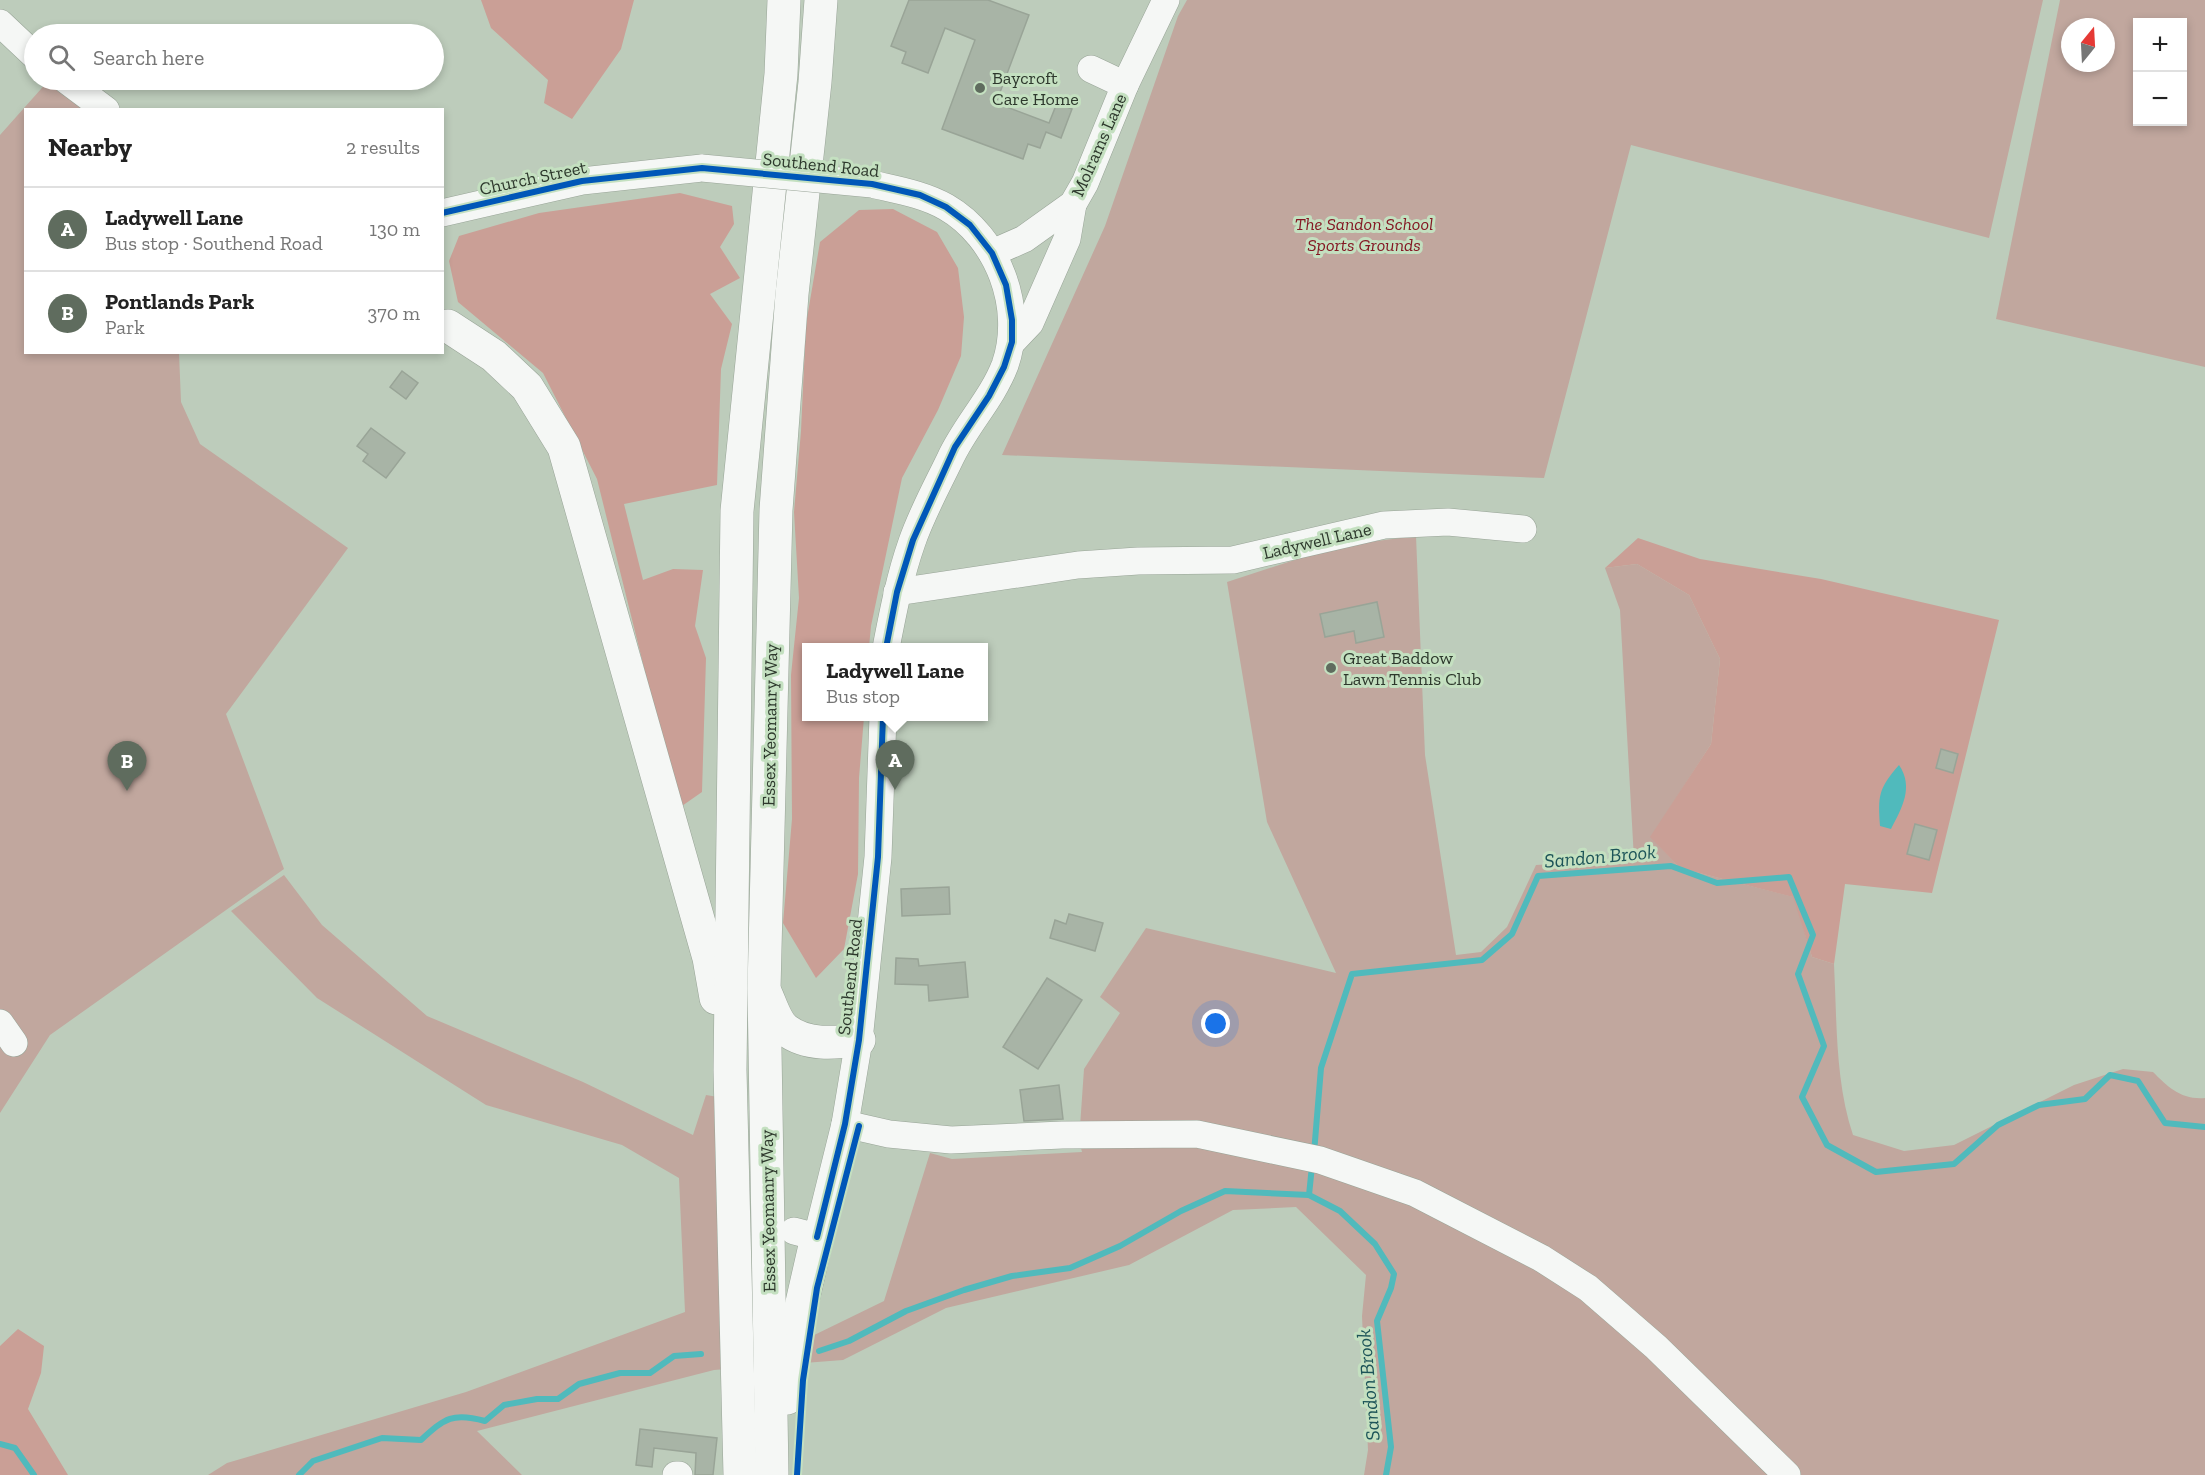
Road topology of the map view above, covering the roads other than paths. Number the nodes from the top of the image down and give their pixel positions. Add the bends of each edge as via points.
1 (784, 0) edge
2 (821, 0) edge
3 (1166, 0) edge
4 (0, 23) edge
5 (24, 46) edge
6 (1091, 69) dead end
7 (1125, 85) junction
8 (79, 90) edge
9 (103, 108) edge
10 (702, 168) joint
11 (1073, 204) junction
12 (444, 213) edge
13 (992, 253) junction
14 (445, 324) edge
15 (1012, 342) junction
16 (1523, 529) dead end
17 (897, 592) junction
18 (887, 643) edge
19 (883, 721) edge
20 (764, 989) junction
21 (859, 1040) junction
22 (730, 1070) junction
23 (845, 1124) junction
24 (805, 1234) joint
25 (773, 1463) edge
26 (740, 1475) edge
27 (1787, 1475) edge

1 - 22 main road, Essex Yeomanry Way via 781,74 737,511
2 - 20 main road, Essex Yeomanry Way via 792,294 776,510
3 - 7 street, Molrams Lane
4 - 5 street
6 - 7 street
7 - 11 street, Molrams Lane
8 - 9 street
10 - 12 street, Church Street via 582,181
10 - 13 street, Southend Road, bridge via 872,184 920,195 946,207 970,225
11 - 13 street, Molrams Lane via 1024,239
11 - 15 street via 1067,239 1030,323
13 - 15 street, Southend Road via 1006,285
14 - 22 main road via 494,356 527,387 564,447 709,958
15 - 17 street, Southend Road via 1004,367 950,458 913,540
16 - 17 street, Ladywell Lane via 1448,522 1384,525 1233,560 1078,565
17 - 18 street, Southend Road
19 - 21 street, Southend Road via 878,854
20 - 21 main road via 785,1030 821,1043
20 - 25 main road, Essex Yeomanry Way
21 - 23 street, Southend Road
22 - 26 main road
23 - 24 street, Southend Road
23 - 27 street via 890,1134 951,1140 1197,1134 1314,1159 1415,1193 1541,1258 1588,1288 1656,1347
24 - 25 main road via 788,1396

